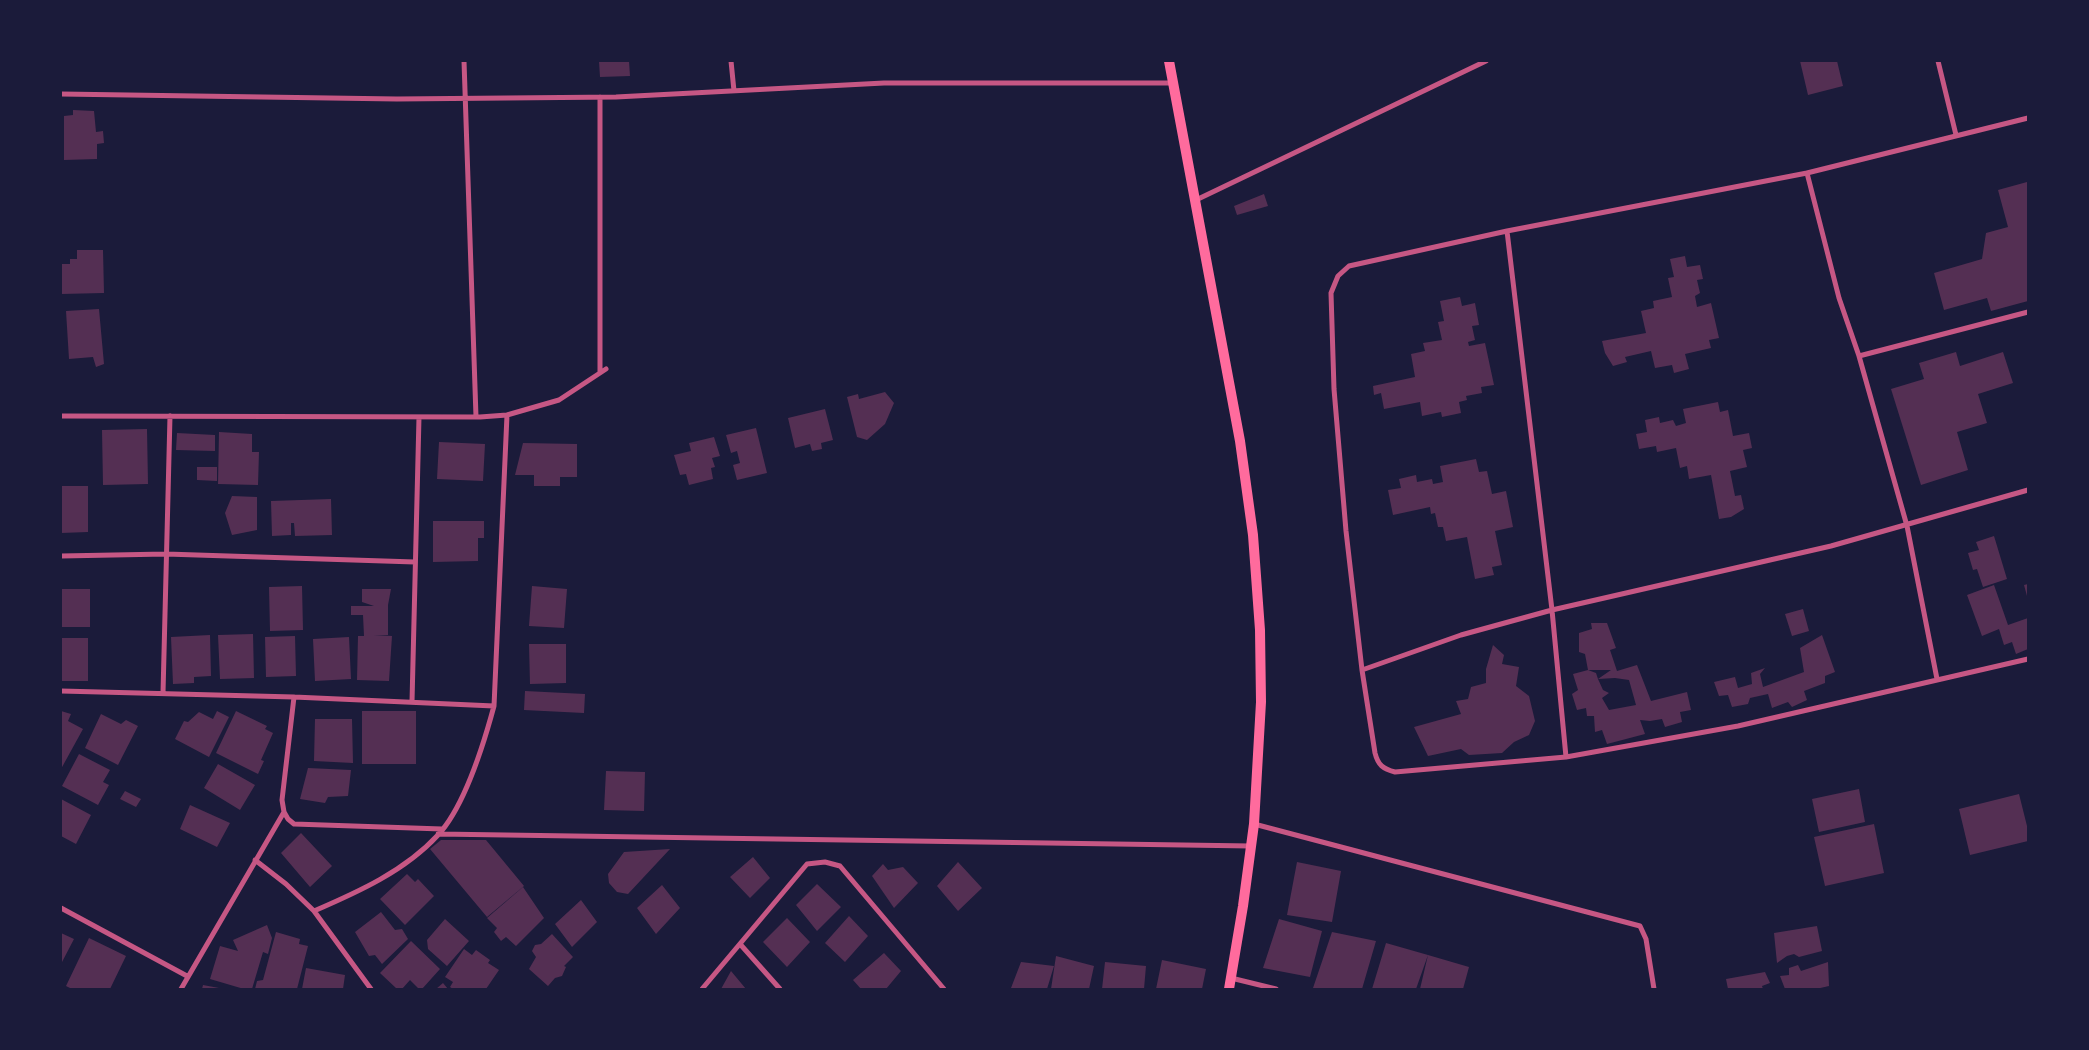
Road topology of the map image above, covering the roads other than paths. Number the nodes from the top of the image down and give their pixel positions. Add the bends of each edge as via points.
1 (464, 61) edge
2 (731, 61) edge
3 (1169, 61) edge
4 (1486, 61) edge
5 (1938, 61) edge
6 (1174, 83) junction
7 (734, 91) junction
8 (61, 94) edge
9 (600, 97) junction
10 (465, 98) junction
11 (2028, 118) edge
12 (1956, 135) junction
13 (1807, 174) junction
14 (1196, 200) junction
15 (1507, 231) junction
16 (2028, 312) edge
17 (1859, 356) junction
18 (606, 369) dead end
19 (600, 372) junction
20 (507, 415) junction
21 (61, 416) edge
22 (170, 416) junction
23 (419, 417) junction
24 (476, 417) junction
25 (2028, 490) edge
26 (1907, 526) junction
27 (166, 554) junction
28 (61, 556) edge
29 (415, 562) junction
30 (1552, 610) junction
31 (2028, 658) edge
32 (1362, 670) junction
33 (1937, 679) junction
34 (61, 691) edge
35 (163, 693) junction
36 (294, 697) junction
37 (412, 702) junction
38 (494, 706) junction
39 (1566, 757) junction
40 (284, 812) junction
41 (1254, 824) junction
42 (442, 829) junction
43 (438, 834) junction
44 (1251, 846) junction
45 (255, 860) junction
46 (61, 908) edge
47 (314, 911) junction
48 (740, 944) junction
49 (187, 976) junction
50 (1231, 978) junction
51 (368, 987) edge
52 (181, 989) edge
53 (702, 989) edge
54 (780, 989) edge
55 (944, 989) edge
56 (1229, 989) edge
57 (1276, 989) edge
58 (1654, 989) edge

1 - 10 street
2 - 7 street
3 - 6 main road
4 - 14 street
5 - 12 street
6 - 7 street via 884,83
6 - 14 main road
7 - 9 street
8 - 10 street
9 - 10 street
9 - 19 street
10 - 24 street
11 - 12 street
12 - 13 street
13 - 15 street
13 - 17 street via 1839,298
14 - 41 main road via 1240,441 1253,535 1261,702
15 - 30 street
15 - 32 street via 1349,266 1338,276 1331,293 1334,390
16 - 17 street
17 - 26 street
18 - 19 street
19 - 20 street via 559,400
20 - 24 street
20 - 38 street
21 - 22 street
22 - 23 street
22 - 27 street
23 - 24 street
23 - 29 street
25 - 26 street
26 - 30 street
26 - 33 street
27 - 28 street
27 - 29 street
27 - 35 street
29 - 37 street
30 - 32 street via 1461,635
30 - 39 street
31 - 33 street
32 - 39 street via 1375,753 1377,761 1385,769 1395,772
33 - 39 street via 1738,726
34 - 35 street
35 - 36 street
36 - 37 street
36 - 40 street via 282,800
37 - 38 street
38 - 42 street via 468,784
40 - 42 street via 294,824
40 - 45 street
41 - 44 main road
41 - 58 street via 1640,926 1646,939
42 - 43 street
43 - 44 street
43 - 47 street via 415,856 386,875
44 - 50 main road
45 - 47 street
45 - 49 street
46 - 49 street
47 - 51 street
48 - 53 street
48 - 54 street
48 - 55 street via 808,864 830,863 840,866
49 - 52 street
50 - 56 main road
50 - 57 street

